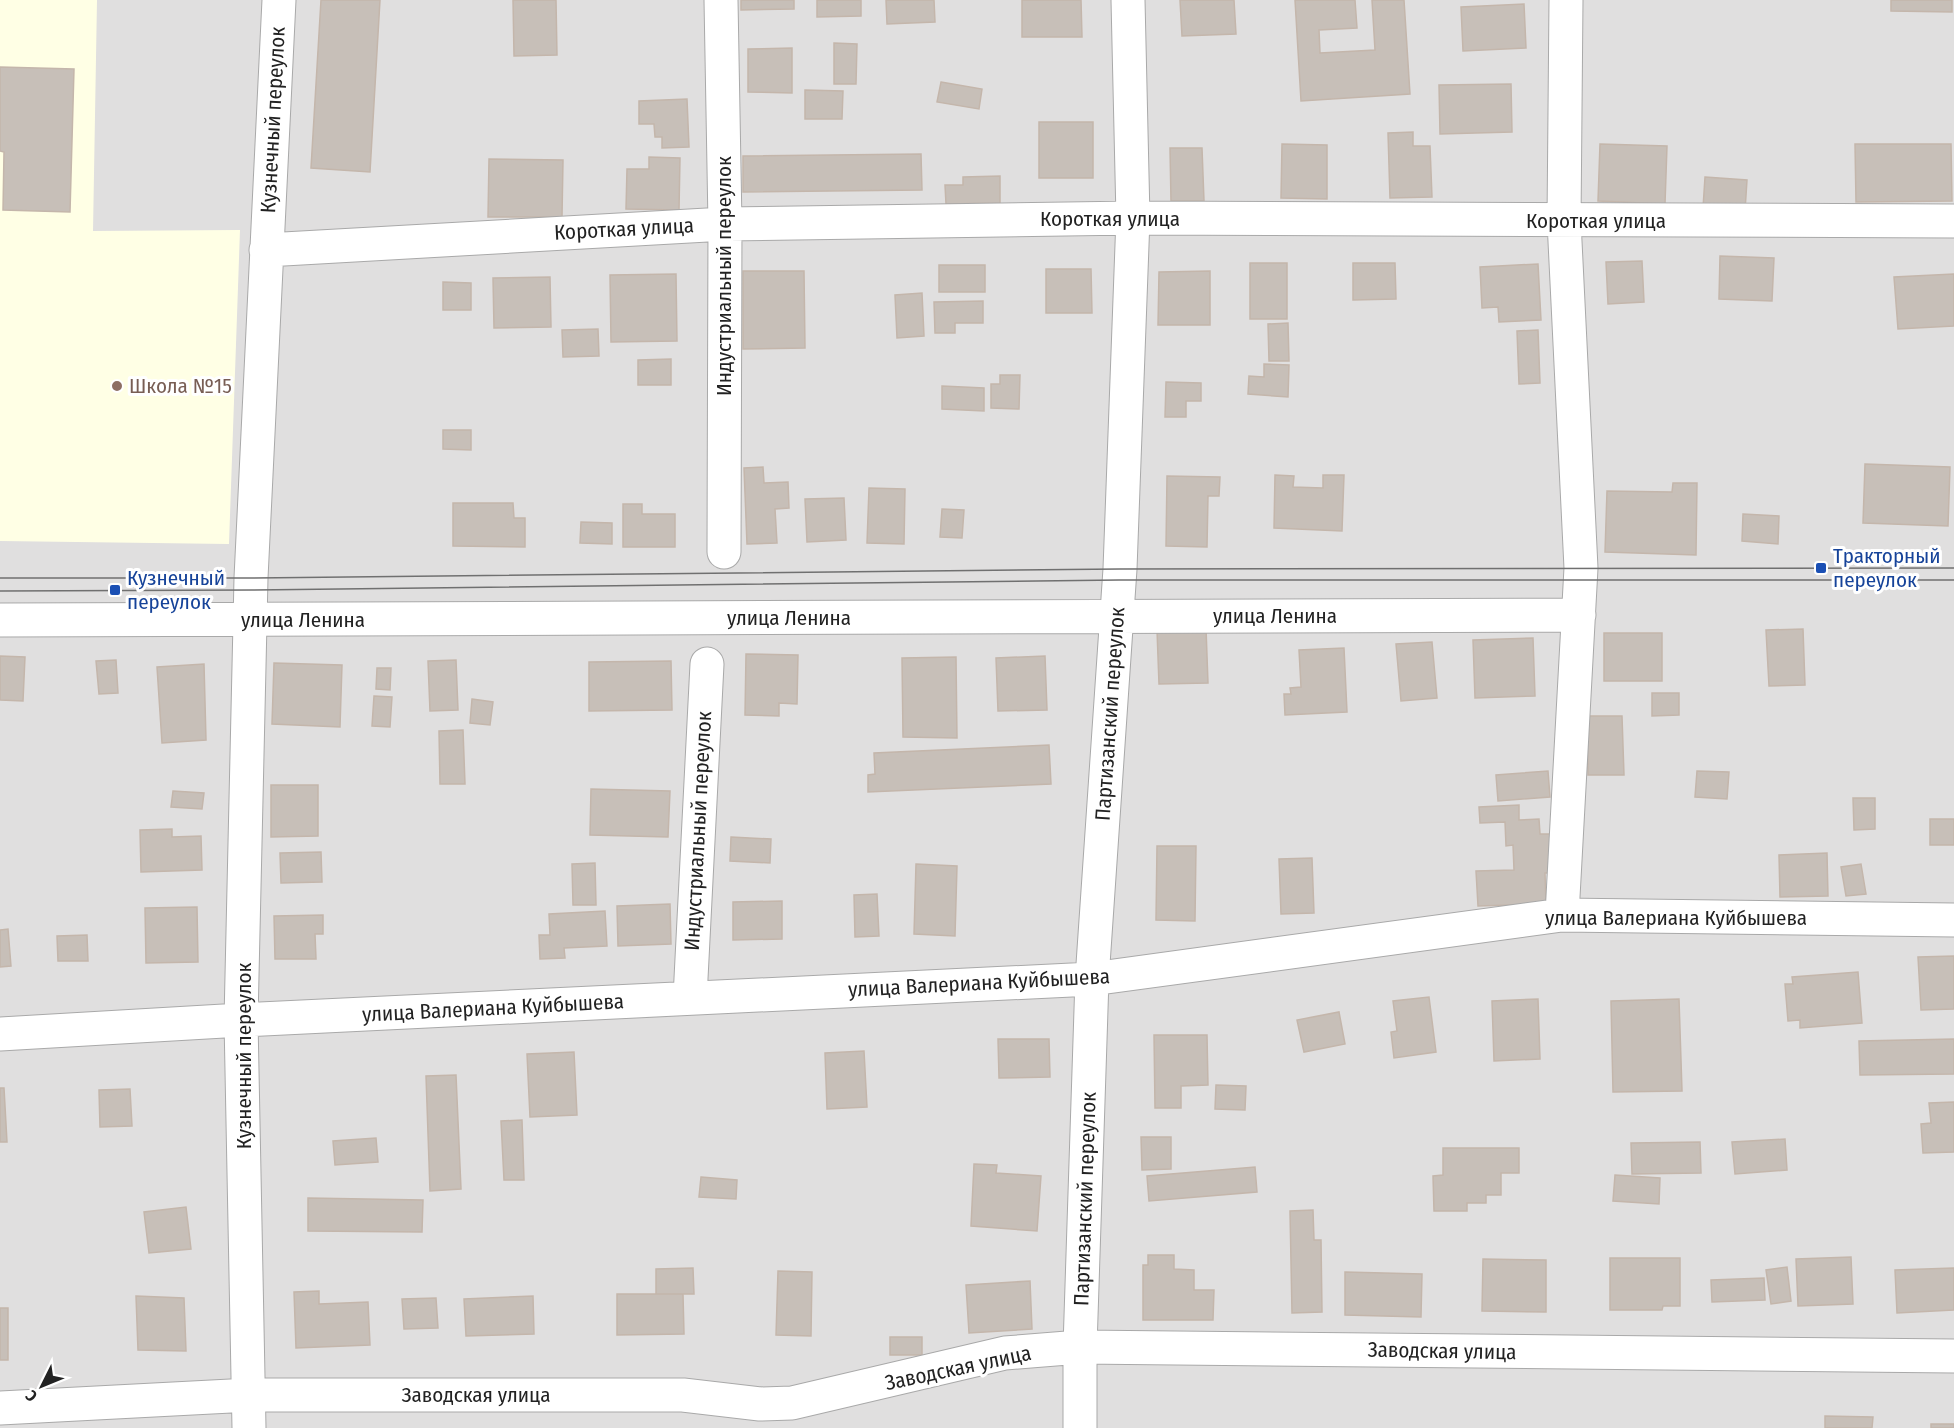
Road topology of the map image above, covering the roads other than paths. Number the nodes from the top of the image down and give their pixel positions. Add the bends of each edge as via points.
1 (279, 0) edge
2 (721, 0) edge
3 (1128, 0) edge
4 (1566, 0) edge
5 (1133, 218) junction
6 (1564, 221) junction
7 (1954, 221) edge
8 (725, 224) junction
9 (266, 250) junction
10 (724, 552) dead end
11 (1579, 615) junction
12 (1116, 616) junction
13 (0, 620) edge
14 (251, 620) junction
15 (707, 664) dead end
16 (1562, 915) junction
17 (1954, 920) edge
18 (1092, 979) junction
19 (690, 998) junction
20 (242, 1020) junction
21 (0, 1034) edge
22 (1080, 1347) junction
23 (1954, 1356) edge
24 (250, 1395) junction
25 (0, 1408) edge
26 (249, 1428) edge
27 (1080, 1428) edge

1 - 9 street, Кузнечный переулок
2 - 8 street, Индустриальный переулок
3 - 5 street, Партизанский переулок
4 - 6 street
5 - 6 street, Короткая улица
5 - 8 street, Короткая улица
5 - 12 street, Партизанский переулок
6 - 7 street, Короткая улица
6 - 11 street via 1581,568
8 - 9 street, Короткая улица
8 - 10 street, Индустриальный переулок
9 - 14 street, Кузнечный переулок
11 - 12 street, улица Ленина
11 - 16 street
12 - 14 street, улица Ленина
12 - 18 street, Партизанский переулок
13 - 14 street, улица Ленина
14 - 20 street, Кузнечный переулок
15 - 19 street, Индустриальный переулок
16 - 17 street, улица Валериана Куйбышева
16 - 18 street, улица Валериана Куйбышева
18 - 19 street, улица Валериана Куйбышева
18 - 22 street, Партизанский переулок
19 - 20 street, улица Валериана Куйбышева
20 - 21 street, улица Валериана Куйбышева
20 - 24 street, Кузнечный переулок
22 - 23 street, Заводская улица
22 - 24 street, Заводская улица via 1005,1353 792,1403 760,1404 683,1395
22 - 27 street, Партизанский переулок
24 - 25 street, Заводская улица
24 - 26 street, Кузнечный переулок

